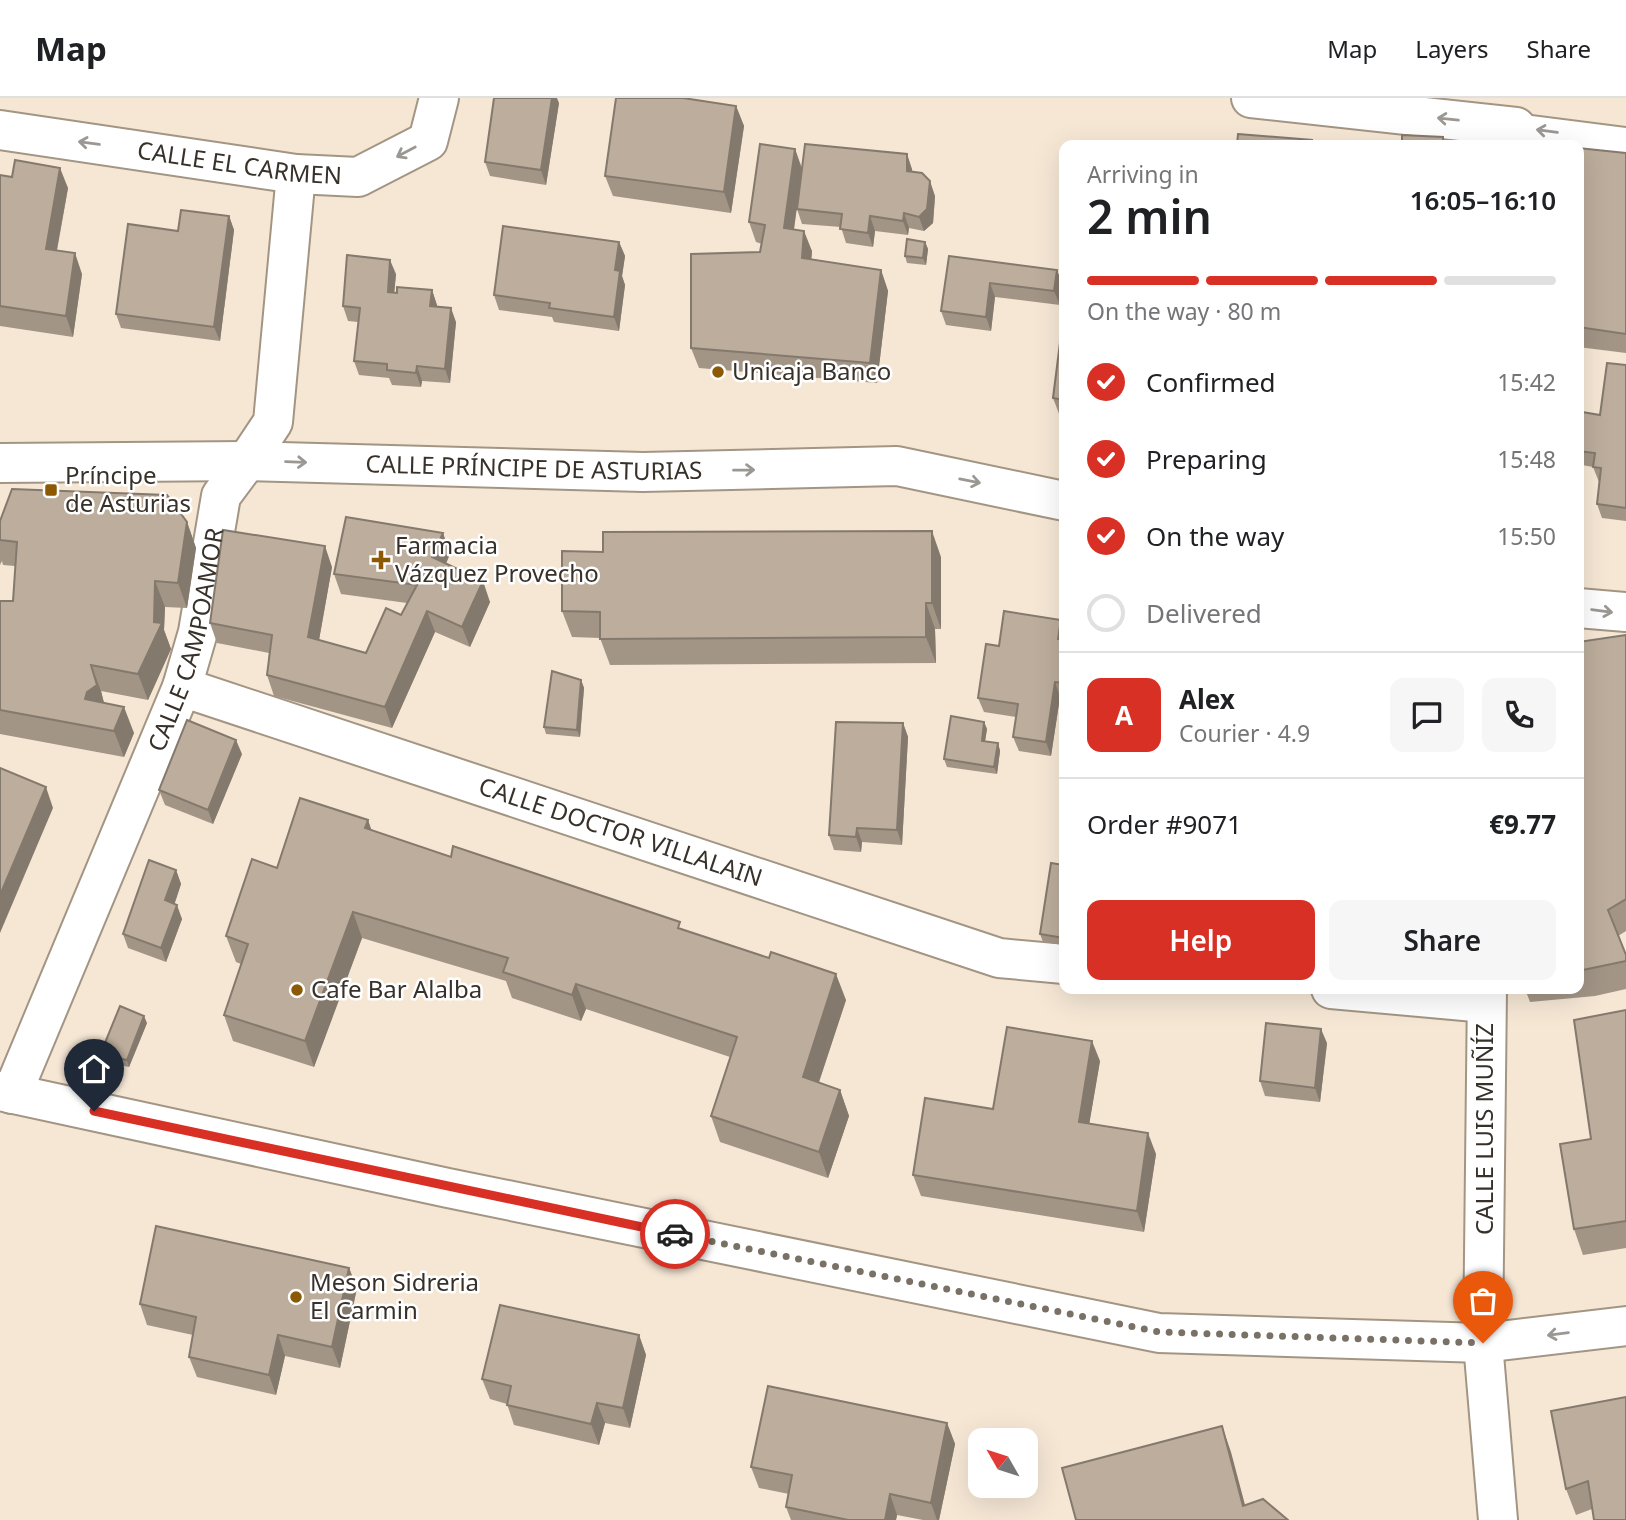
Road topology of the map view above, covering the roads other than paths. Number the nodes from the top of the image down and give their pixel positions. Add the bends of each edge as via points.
1 (439, 98) edge
2 (1251, 98) edge
3 (1516, 123) edge
4 (0, 130) edge
5 (1626, 141) edge
6 (296, 174) junction
7 (247, 461) junction
8 (0, 463) edge
9 (1059, 499) edge
10 (1584, 608) edge
11 (1626, 612) edge
12 (182, 687) junction
13 (1059, 964) edge
14 (1442, 994) edge
15 (1486, 996) edge
16 (6, 1093) edge
17 (1626, 1326) edge
18 (1483, 1343) junction
19 (1498, 1520) edge

1 -> 6 street, CALLE EL CARMEN via 428,141 358,177
3 -> 2 street
5 -> 3 lane
6 -> 4 street, CALLE EL CARMEN
6 - 7 street, CALLE CAMPOAMOR via 273,422
7 - 8 street, CALLE PRÍNCIPE DE ASTURIAS
7 -> 9 street, CALLE PRÍNCIPE DE ASTURIAS via 643,472 897,467
7 - 12 street, CALLE CAMPOAMOR via 222,496 198,632
10 -> 11 street
12 - 13 street, CALLE DOCTOR VILLALAIN via 999,958
12 - 16 street, CALLE CAMPOAMOR
14 - 15 street
15 - 18 street, CALLE LUIS MUÑÍZ
16 - 18 street via 1159,1332
17 -> 18 street
18 - 19 street, CALLE LUIS MUÑÍZ

